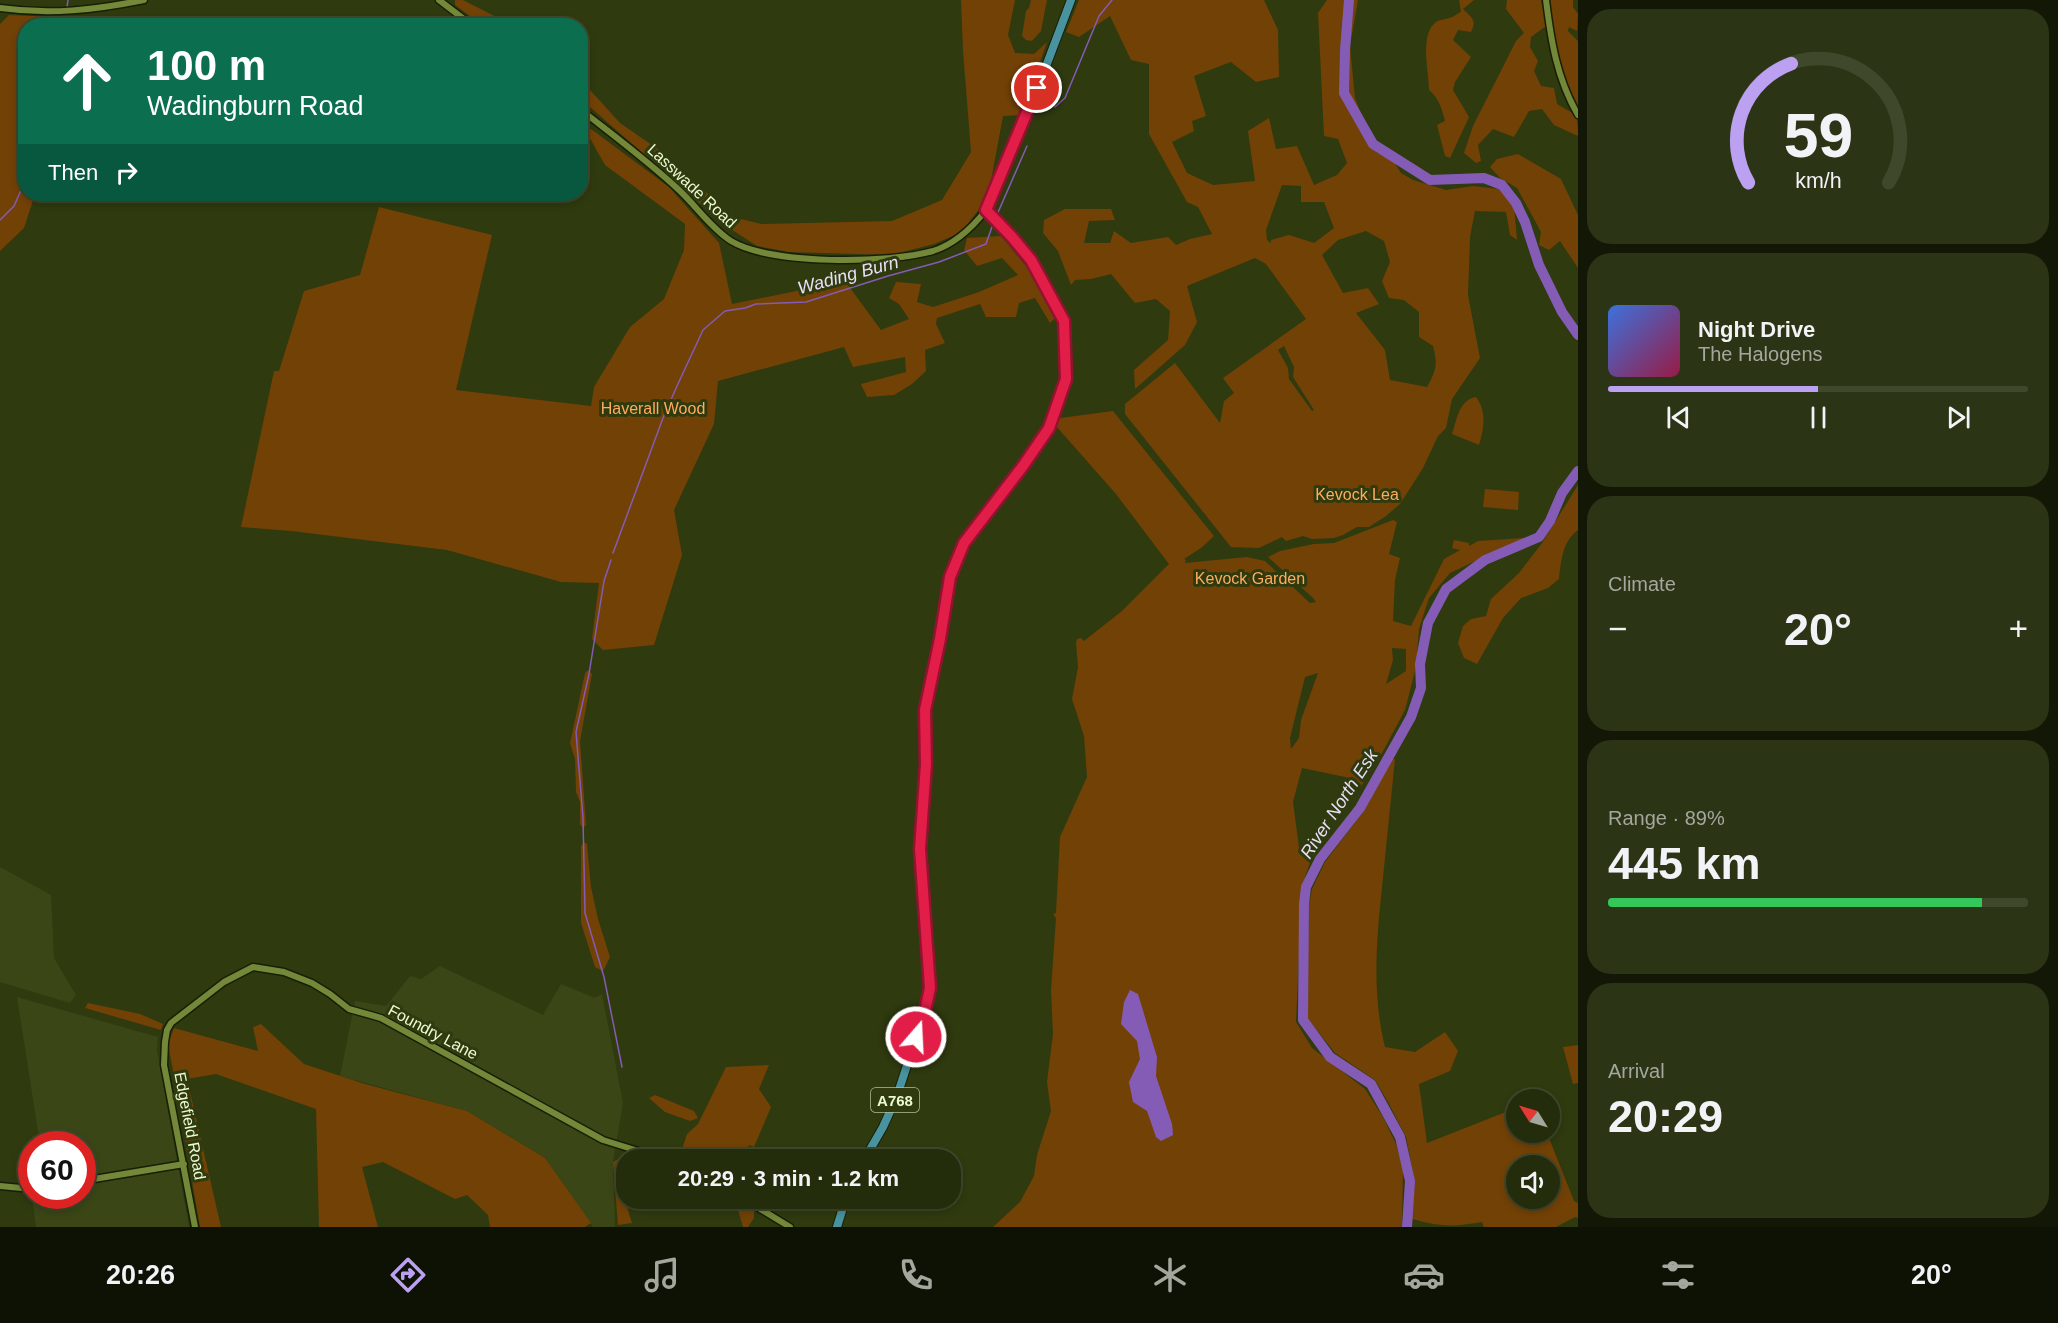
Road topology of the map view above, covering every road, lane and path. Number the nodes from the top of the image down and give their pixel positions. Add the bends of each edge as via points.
1 (144, 0) edge
2 (439, 0) edge
3 (1071, 0) edge
4 (1546, 0) edge
5 (0, 8) edge
6 (463, 18) edge
7 (588, 115) edge
8 (1578, 115) edge
9 (992, 216) junction
10 (167, 1030) joint
11 (632, 1149) edge
12 (870, 1149) edge
13 (180, 1165) junction
14 (96, 1179) edge
15 (0, 1186) edge
16 (18, 1188) edge
17 (760, 1209) edge
18 (843, 1209) edge
19 (195, 1227) edge
20 (790, 1227) edge
21 (837, 1227) edge

1 - 5 street via 66,12
2 - 6 street
3 - 9 main road, Lasswade Road
4 - 8 street via 1557,71
7 - 9 street, Lasswade Road via 680,191 729,239 758,252 806,258 881,259 934,251
9 - 12 main road, A768 via 1031,260 1064,321 1066,379 1049,428 964,543 950,577 925,710 920,849 930,988 923,1020 890,1113
10 - 11 street, Foundry Lane via 195,1004 241,972 254,967 284,972 312,983 349,1009 381,1018 603,1140
10 - 13 street, Edgefield Road via 164,1065
13 - 14 street
13 - 19 street, Edgefield Road
15 - 16 street
17 - 20 street
18 - 21 main road

